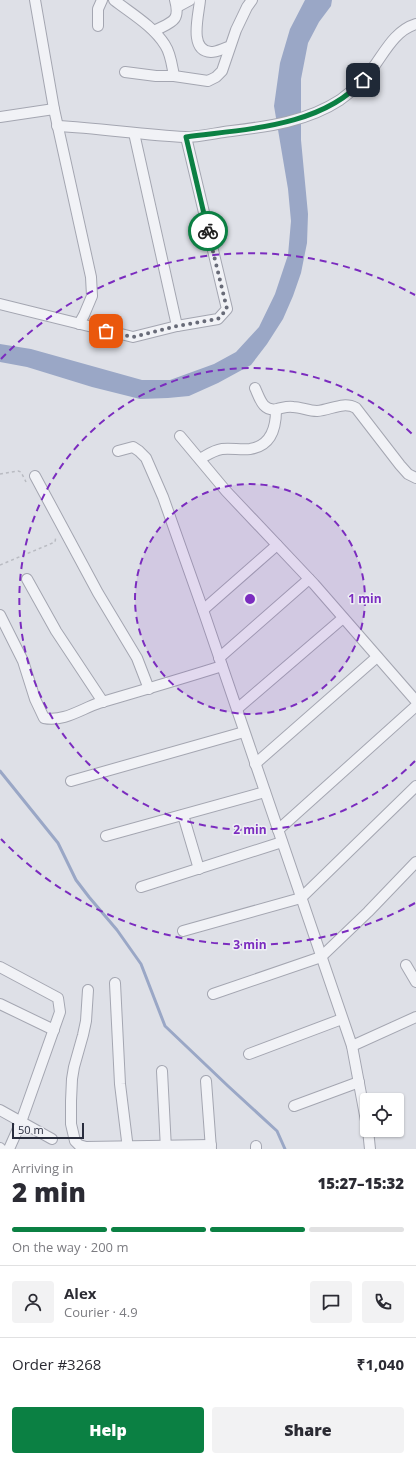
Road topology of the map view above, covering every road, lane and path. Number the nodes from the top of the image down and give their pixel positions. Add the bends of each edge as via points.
1 (35, 0) edge
2 (102, 0) edge
3 (114, 0) edge
4 (190, 0) edge
5 (200, 0) edge
6 (252, 0) edge
7 (176, 4) edge
8 (416, 24) edge
9 (98, 26) dead end
10 (154, 30) junction
11 (229, 47) junction
12 (125, 72) dead end
13 (174, 76) junction
14 (54, 109) junction
15 (0, 117) edge
16 (57, 126) junction
17 (134, 133) junction
18 (186, 137) junction
19 (0, 304) edge
20 (79, 324) junction
21 (177, 326) junction
22 (256, 388) dead end
23 (276, 410) junction
24 (180, 436) dead end
25 (118, 451) dead end
26 (200, 459) junction
27 (0, 474) edge
28 (35, 476) dead end
29 (416, 478) edge
30 (28, 485) dead end
31 (56, 535) dead end
32 (277, 545) junction
33 (0, 565) edge
34 (27, 579) dead end
35 (309, 579) junction
36 (203, 610) junction
37 (0, 615) edge
38 (343, 618) junction
39 (377, 657) junction
40 (221, 662) junction
41 (148, 689) junction
42 (416, 701) edge
43 (104, 702) junction
44 (416, 706) edge
45 (237, 710) junction
46 (244, 732) junction
47 (256, 764) junction
48 (71, 781) dead end
49 (416, 786) edge
50 (265, 792) junction
51 (183, 815) junction
52 (278, 830) junction
53 (106, 836) dead end
54 (282, 842) junction
55 (416, 862) edge
56 (198, 869) junction
57 (141, 887) dead end
58 (301, 898) junction
59 (183, 931) dead end
60 (321, 957) junction
61 (406, 965) dead end
62 (0, 968) edge
63 (416, 982) edge
64 (115, 983) dead end
65 (88, 990) dead end
66 (213, 994) dead end
67 (0, 1004) edge
68 (416, 1017) edge
69 (342, 1019) junction
70 (54, 1030) junction
71 (352, 1046) junction
72 (249, 1054) dead end
73 (162, 1071) dead end
74 (206, 1081) dead end
75 (359, 1082) junction
76 (361, 1093) edge
77 (294, 1106) dead end
78 (0, 1110) edge
79 (21, 1122) junction
80 (369, 1137) edge
81 (52, 1139) dead end
82 (211, 1147) edge
83 (86, 1148) edge
84 (127, 1148) edge
85 (166, 1148) edge
86 (9, 1149) edge
87 (370, 1149) edge

1 - 14 street
2 - 9 street via 98,9
3 - 10 street
4 - 7 street
5 - 11 street via 196,32 198,44 203,50 211,52
6 - 11 street
7 - 10 street via 177,13 172,22
8 - 18 street via 402,31 357,87 338,101 306,116 273,125
10 - 13 street via 166,46
11 - 13 street via 222,71 216,77 208,81
12 - 13 street
14 - 15 street
14 - 16 street
16 - 17 street
16 - 20 street via 91,277 92,296
17 - 18 street
17 - 21 street
18 - 21 street via 227,309 218,319
19 - 20 street
20 - 21 street via 133,337
22 - 23 street via 263,405
23 - 26 street via 272,434 262,445 250,449 221,449
23 - 29 street via 294,407 318,411 350,405 356,408 408,474
24 - 26 street
25 - 36 street via 133,447 146,458 163,497
26 - 32 street
27 - 30 path via 21,472
28 - 41 street via 98,594 138,658
31 - 33 path via 55,542
32 - 35 street
32 - 36 street
34 - 43 street via 56,632
35 - 38 street
35 - 40 street
36 - 40 street
37 - 43 street via 23,661 44,718 65,716
38 - 39 street
38 - 45 street
39 - 42 street
39 - 47 street
40 - 41 street
40 - 45 street
41 - 43 street
44 - 52 street
45 - 46 street
46 - 47 street
46 - 48 street
47 - 50 street
49 - 58 street
50 - 51 street
50 - 52 street
51 - 53 street
51 - 56 street
52 - 54 street
54 - 56 street
54 - 58 street
55 - 60 street
56 - 57 street
58 - 59 street
58 - 60 street
60 - 66 street
60 - 69 street
61 - 63 street
62 - 70 street via 58,998 60,1012
64 - 84 street via 120,1084
65 - 83 street via 84,1035 74,1067 71,1101 71,1124 75,1141
67 - 70 street
68 - 71 street
69 - 71 street
69 - 72 street
70 - 79 street
71 - 75 street
73 - 85 street
74 - 82 street
75 - 76 street
75 - 77 street
78 - 79 street
79 - 81 street
79 - 86 street
80 - 87 street
82 - 85 street
83 - 84 street
84 - 85 street

